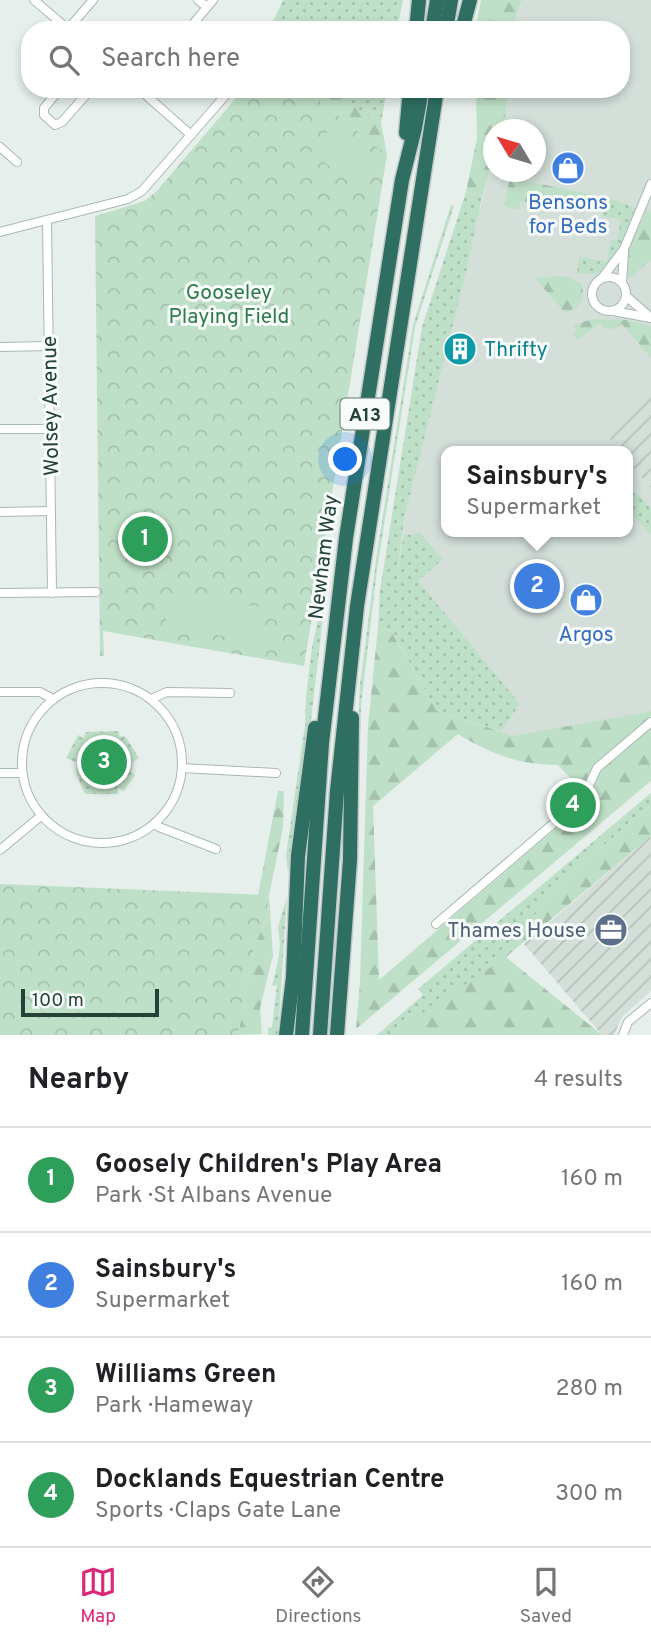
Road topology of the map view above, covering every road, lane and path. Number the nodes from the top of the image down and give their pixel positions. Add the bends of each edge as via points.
1 (34, 0) edge
2 (93, 0) edge
3 (198, 0) edge
4 (213, 0) edge
5 (419, 0) edge
6 (437, 0) edge
7 (451, 0) edge
8 (470, 0) edge
9 (207, 7) junction
10 (59, 21) edge
11 (76, 21) edge
12 (195, 21) edge
13 (417, 21) edge
14 (434, 21) edge
15 (448, 21) edge
16 (464, 21) edge
17 (52, 98) edge
18 (83, 98) edge
19 (149, 98) edge
20 (224, 98) edge
21 (409, 98) edge
22 (420, 98) edge
23 (436, 98) edge
24 (442, 98) edge
25 (191, 135) junction
26 (430, 136) junction
27 (0, 147) edge
28 (17, 162) dead end
29 (402, 180) junction
30 (651, 184) edge
31 (47, 220) junction
32 (0, 232) edge
33 (624, 249) junction
34 (602, 278) junction
35 (622, 284) junction
36 (626, 296) junction
37 (612, 311) junction
38 (49, 346) junction
39 (0, 347) edge
40 (0, 429) edge
41 (50, 429) junction
42 (51, 511) junction
43 (0, 512) edge
44 (96, 592) dead end
45 (0, 593) edge
46 (52, 593) junction
47 (333, 648) junction
48 (351, 650) junction
49 (0, 692) edge
50 (230, 693) dead end
51 (53, 699) junction
52 (151, 699) junction
53 (651, 722) edge
54 (182, 768) junction
55 (0, 773) edge
56 (22, 773) junction
57 (276, 773) dead end
58 (41, 816) junction
59 (155, 824) junction
60 (216, 849) dead end
61 (0, 850) edge
62 (436, 924) dead end
63 (651, 1003) edge
64 (286, 1035) edge
65 (302, 1035) edge
66 (320, 1035) edge
67 (337, 1035) edge
68 (623, 1035) edge

1 - 10 street
2 - 11 street
3 - 9 street
4 - 9 street
5 - 13 highway
6 - 14 highway
7 - 15 highway
8 - 16 highway
9 - 12 street
17 - 18 street via 44,115 55,125
19 - 25 street
20 - 25 street
21 - 29 highway, A13
22 - 29 highway, Newham Way / A13
23 - 26 highway, Newham Way / A13
24 - 26 highway, A13
25 - 31 street via 142,191 128,199
26 - 48 highway, Newham Way / A13
27 - 28 street
29 - 47 highway, Newham Way / A13
30 - 33 street
31 - 32 street
31 - 38 street, Wolsey Avenue
33 - 34 street
33 - 35 street
34 - 35 street via 612,277
34 - 37 street via 594,285 592,298 598,308
35 - 36 street
36 - 37 street via 621,307
36 - 37 street via 651,318
38 - 39 street
38 - 41 street, Wolsey Avenue
40 - 41 street
41 - 42 street, Wolsey Avenue
42 - 43 street
42 - 46 street, Wolsey Avenue
44 - 46 street
45 - 46 street
47 - 64 highway, A13 via 316,720 299,856
47 - 65 highway, Newham Way / A13
48 - 66 highway, Newham Way / A13
48 - 67 highway, A13 via 350,859
49 - 51 street via 40,692
50 - 52 street via 167,692
51 - 52 street via 76,687 102,682 128,687
51 - 56 street via 25,738
52 - 54 street via 172,723
53 - 62 street via 597,768 575,805
54 - 57 street
54 - 59 street via 174,799
55 - 56 street
56 - 58 street via 28,796
58 - 59 street via 70,837 105,844 123,841
58 - 61 street
59 - 60 street
63 - 68 street via 628,1022

